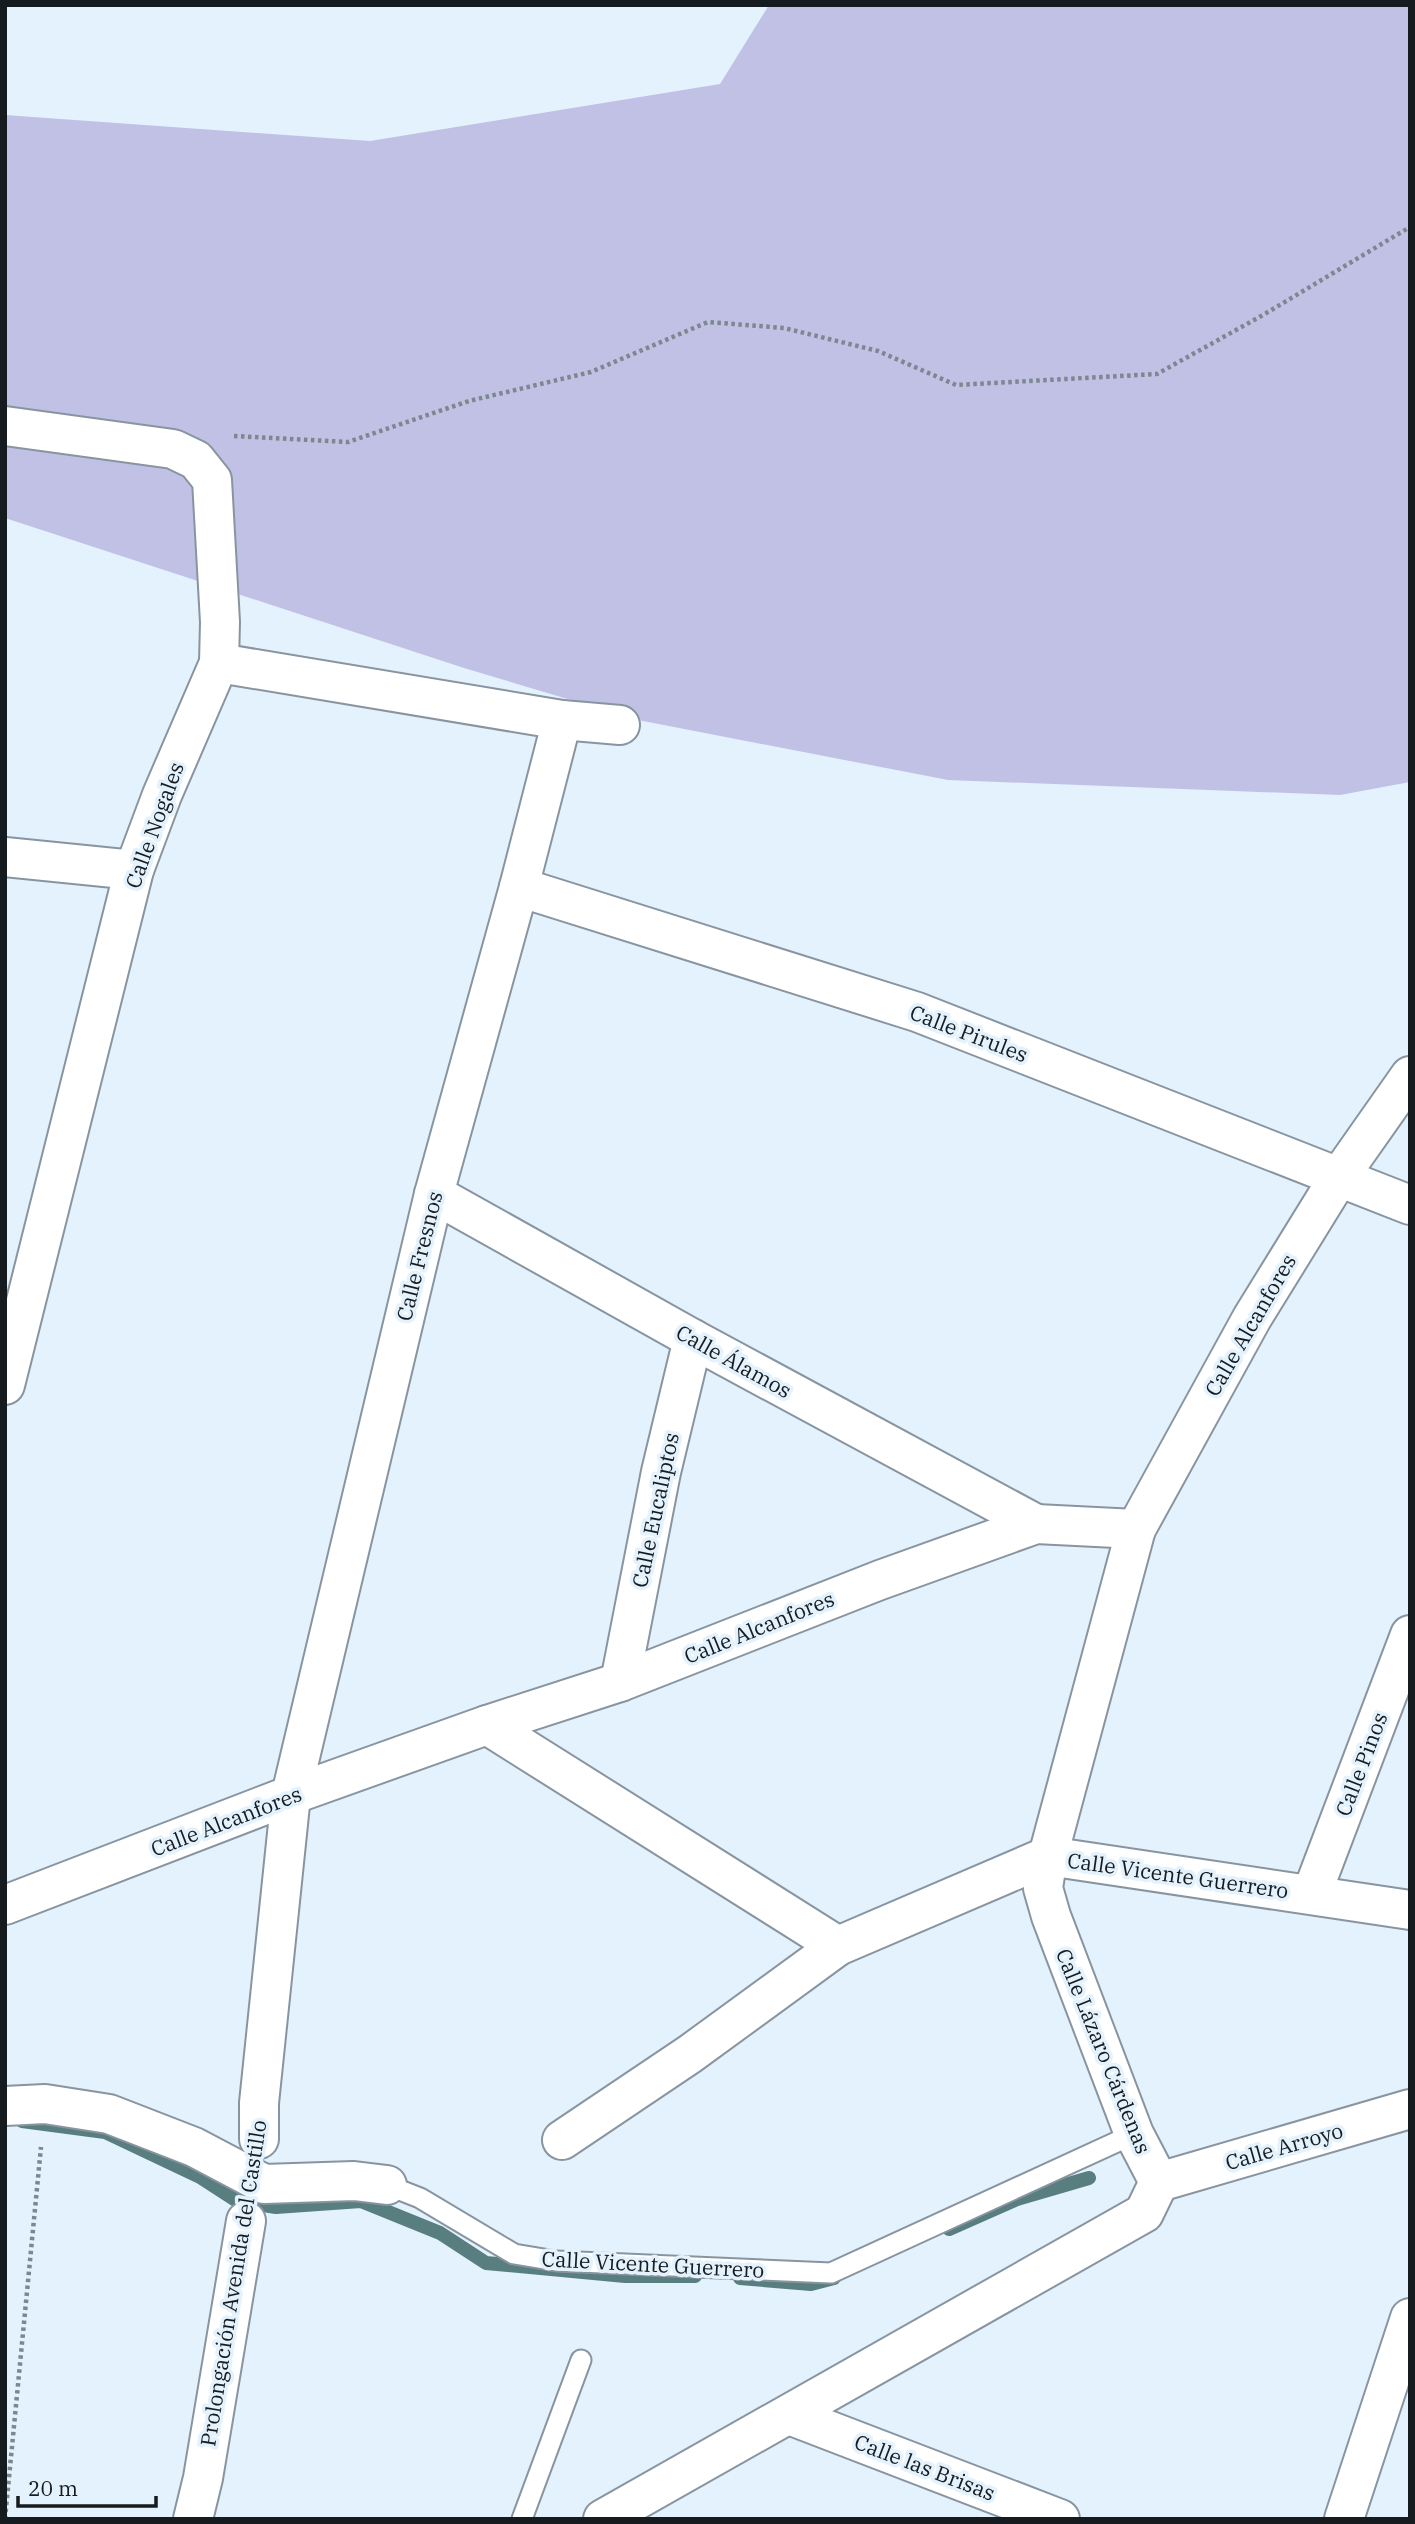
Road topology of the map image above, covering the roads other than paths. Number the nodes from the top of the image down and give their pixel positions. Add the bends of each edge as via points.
1 (5, 426) edge
2 (219, 663) junction
3 (562, 720) junction
4 (620, 725) dead end
5 (5, 857) edge
6 (134, 870) junction
7 (519, 887) junction
8 (1410, 1076) edge
9 (1339, 1177) junction
10 (434, 1194) junction
11 (1410, 1205) edge
12 (693, 1339) junction
13 (5, 1385) edge
14 (1036, 1524) junction
15 (1136, 1529) junction
16 (1410, 1634) edge
17 (620, 1682) junction
18 (487, 1725) junction
19 (291, 1796) junction
20 (1048, 1856) junction
21 (1312, 1894) junction
22 (5, 1905) edge
23 (1410, 1910) edge
24 (838, 1945) junction
25 (5, 2106) edge
26 (1410, 2109) edge
27 (1133, 2134) junction
28 (259, 2139) road end
29 (562, 2140) dead end
30 (1159, 2182) junction
31 (387, 2185) joint
32 (246, 2221) road end
33 (1410, 2318) edge
34 (581, 2360) dead end
35 (789, 2415) junction
36 (193, 2519) edge
37 (522, 2519) edge
38 (603, 2519) edge
39 (1060, 2519) edge
40 (1344, 2519) edge

1 - 2 street via 173,449 197,460 212,480
2 - 3 street
2 - 6 street, Calle Nogales
3 - 4 street
3 - 7 street, Calle Fresnos
5 - 6 street
6 - 13 street, Calle Nogales
7 - 9 street, Calle Pirules via 917,1012
7 - 10 street, Calle Fresnos
8 - 9 street
9 - 11 street, Calle Pirules
9 - 15 street, Calle Alcanfores via 1252,1318
10 - 12 street, Calle Álamos
10 - 19 street, Calle Fresnos
12 - 14 street, Calle Álamos
12 - 17 street, Calle Eucaliptos via 661,1472
14 - 15 street, Calle Alcanfores
14 - 17 street, Calle Alcanfores
15 - 20 street, Calle Lázaro Cárdenas
16 - 21 street, Calle Pinos
17 - 18 street, Calle Alcanfores
18 - 19 street, Calle Alcanfores
18 - 24 street
19 - 22 street, Calle Alcanfores
19 - 28 street, Prolongación Avenida del Castillo
20 - 21 street, Calle Vicente Guerrero
20 - 24 street, Calle Vicente Guerrero
20 - 27 street, Calle Lázaro Cárdenas via 1043,1888 1051,1916
21 - 23 street, Calle Vicente Guerrero
24 - 29 street, Calle Vicente Guerrero
25 - 31 street, Calle Vicente Guerrero via 45,2104 109,2114 194,2147 264,2184 354,2181
26 - 30 street, Calle Arroyo
27 - 30 street, Calle Lázaro Cárdenas
27 - 31 lane, Calle Vicente Guerrero via 831,2273 556,2261 514,2254 420,2198
30 - 35 street via 1144,2213
32 - 36 street, Prolongación Avenida del Castillo
33 - 40 street
34 - 37 lane
35 - 38 street
35 - 39 street, Calle las Brisas

